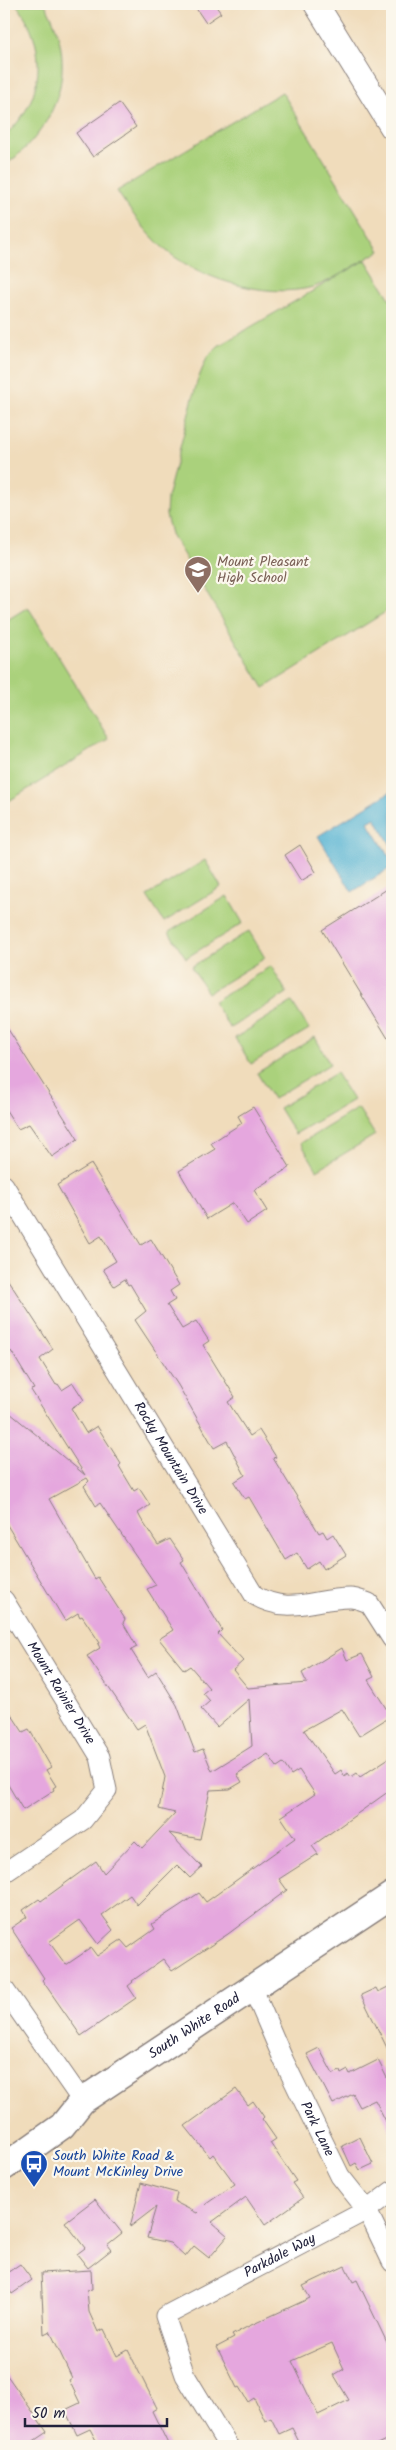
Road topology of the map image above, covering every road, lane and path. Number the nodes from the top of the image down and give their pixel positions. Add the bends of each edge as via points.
1 (316, 4) edge
2 (392, 127) edge
3 (4, 1185) edge
4 (4, 1600) edge
5 (392, 1639) edge
6 (4, 1873) edge
7 (392, 1895) edge
8 (4, 1989) edge
9 (252, 1989) junction
10 (82, 2101) junction
11 (4, 2167) edge
12 (392, 2191) edge
13 (367, 2210) junction
14 (392, 2262) edge
15 (228, 2446) edge

1 - 2 street
3 - 5 street, Rocky Mountain Drive via 254,1595 268,1603 287,1606 352,1598 369,1603
4 - 6 street, Mount Rainier Drive via 100,1756 107,1790 83,1820
7 - 9 main road, South White Road
8 - 10 street
9 - 10 main road, South White Road
9 - 13 street, Park Lane via 340,2176
10 - 11 main road, South White Road via 62,2126
12 - 13 street, Parkdale Way
13 - 14 street, Park Lane
13 - 15 street, Parkdale Way via 166,2316 185,2375

